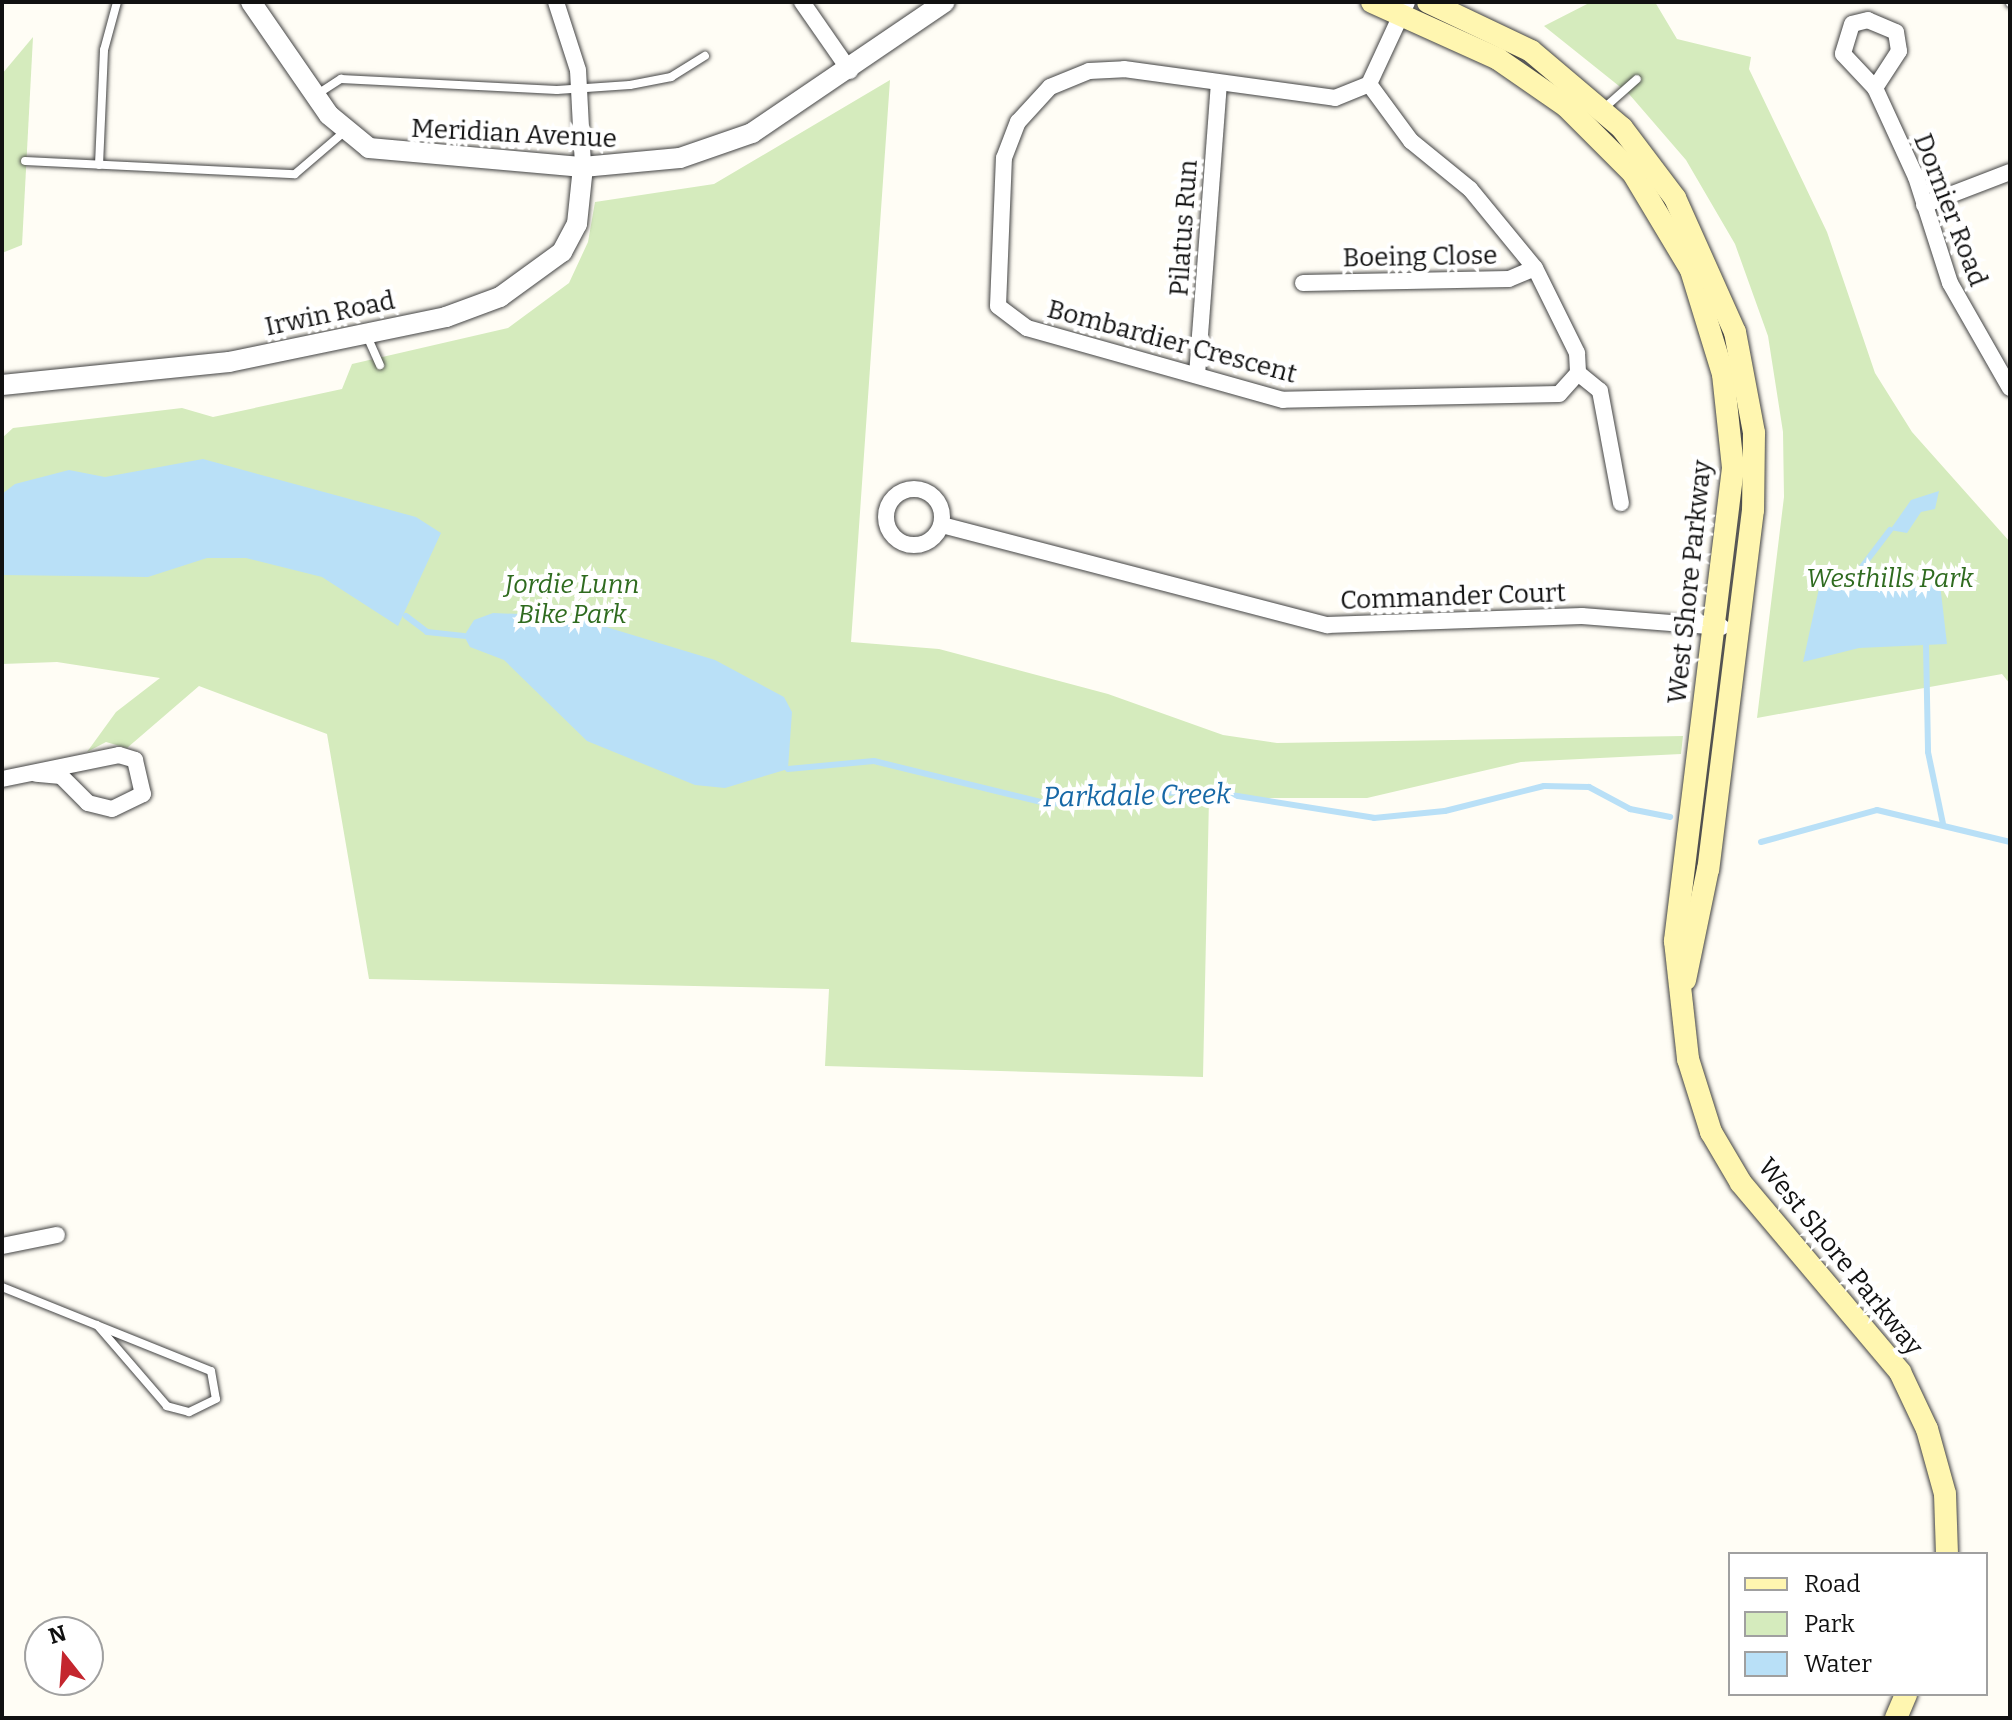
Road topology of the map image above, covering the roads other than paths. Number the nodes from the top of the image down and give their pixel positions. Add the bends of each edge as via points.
1 (117, 2) edge
2 (251, 2) edge
3 (556, 2) edge
4 (802, 2) edge
5 (945, 2) edge
6 (1372, 2) edge
7 (1428, 2) edge
8 (1404, 8) edge
9 (705, 56) dead end
10 (850, 71) junction
11 (1637, 79) dead end
12 (1369, 84) junction
13 (1219, 85) junction
14 (1875, 88) dead end
15 (581, 89) junction
16 (315, 95) junction
17 (1596, 117) junction
18 (344, 132) junction
19 (25, 161) dead end
20 (99, 165) junction
21 (583, 167) junction
22 (2010, 172) edge
23 (1924, 205) junction
24 (1535, 268) junction
25 (1303, 283) dead end
26 (366, 334) junction
27 (380, 365) dead end
28 (1578, 373) junction
29 (1197, 375) junction
30 (2, 385) edge
31 (2010, 388) edge
32 (1621, 503) dead end
33 (942, 525) dead end
34 (1728, 627) junction
35 (36, 774) junction
36 (5, 777) edge
37 (57, 1235) dead end
38 (2, 1246) edge
39 (2, 1287) edge
40 (97, 1325) junction
41 (1947, 1552) edge
42 (1905, 1696) edge
43 (1896, 1718) edge

1 - 20 lane via 104,50
2 - 16 street, Meridian Avenue
3 - 15 street
4 - 10 street
5 - 10 street, Meridian Avenue
6 - 8 main road, West Shore Parkway
7 - 17 main road, West Shore Parkway via 1531,51
8 - 12 street
8 - 17 main road, West Shore Parkway
9 - 15 lane via 671,77
10 - 21 street, Meridian Avenue via 715,149 644,165
11 - 17 lane
12 - 13 street, Bombardier Crescent via 1320,100
12 - 24 street via 1411,141 1470,189
13 - 29 street, Pilatus Run
13 - 29 street, Bombardier Crescent via 1124,69 1070,77 1032,103 1004,158 995,285 1004,314 1027,328
14 - 23 street, Dornier Road
15 - 16 lane via 341,79
15 - 21 street
16 - 18 street, Meridian Avenue
17 - 34 main road, West Shore Parkway via 1664,218 1691,270 1723,374 1733,468
18 - 20 lane via 295,174
18 - 21 street, Meridian Avenue via 385,153
19 - 20 lane
21 - 26 street, Irwin Road via 577,224 551,271 486,302
22 - 23 street
23 - 31 street, Dornier Road via 1950,283
24 - 25 street, Boeing Close via 1509,279
24 - 28 street via 1571,336
26 - 27 lane
26 - 30 street, Irwin Road via 198,366
28 - 29 street, Bombardier Crescent via 1559,394 1538,400 1325,404
28 - 32 street via 1600,391
33 - 34 street, Commander Court via 1327,625 1582,616
34 - 41 main road, West Shore Parkway via 1708,869 1681,997 1688,1059 1711,1132 1741,1183 1870,1331 1920,1415 1945,1494
35 - 35 street via 61,776 88,803 112,809 143,794 135,760 119,755
35 - 36 street
37 - 38 street
39 - 40 lane
40 - 40 lane via 211,1371 216,1399 189,1412 167,1406
42 - 43 main road

